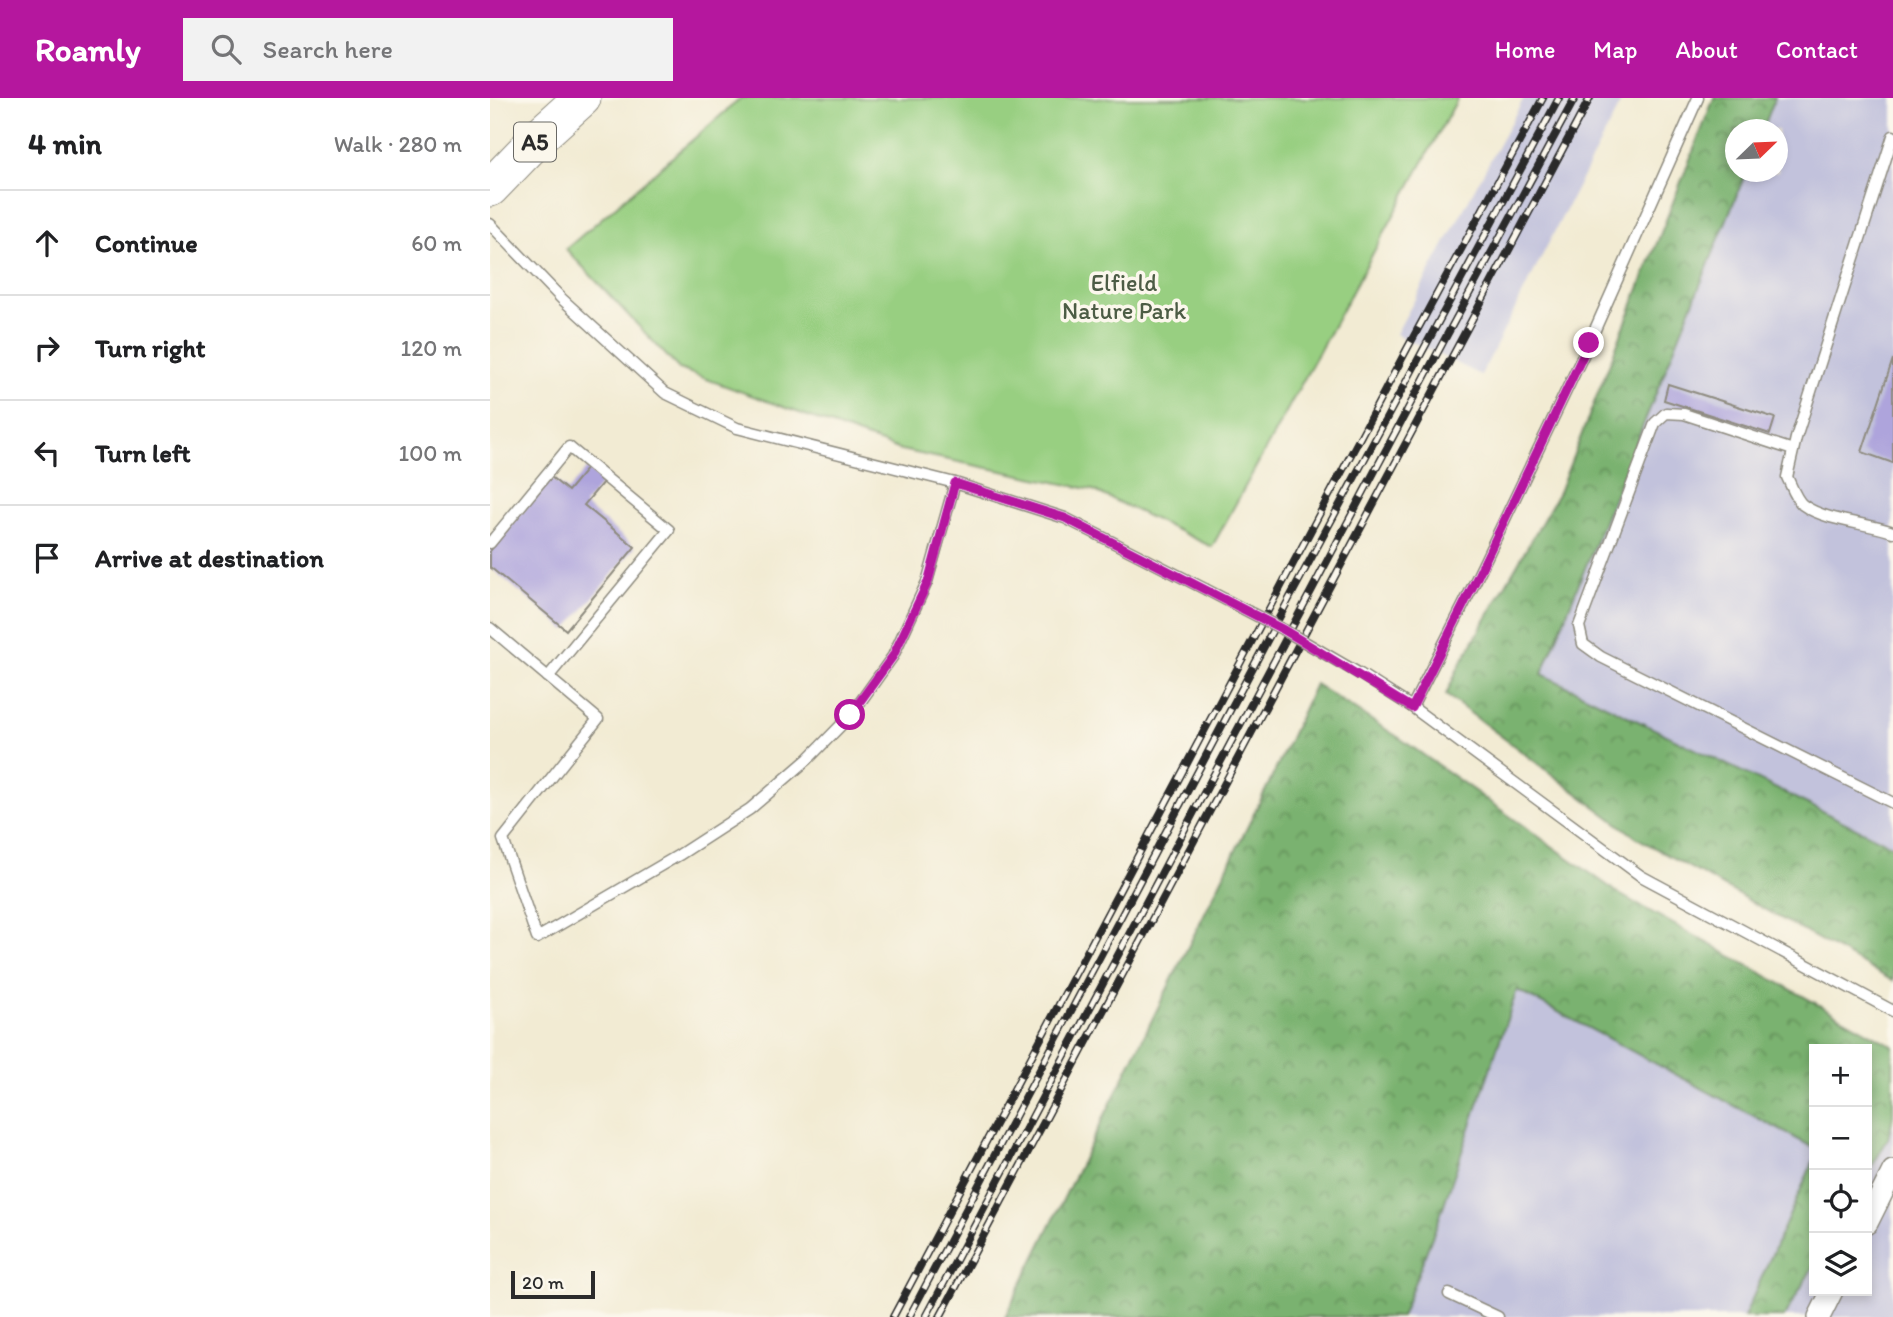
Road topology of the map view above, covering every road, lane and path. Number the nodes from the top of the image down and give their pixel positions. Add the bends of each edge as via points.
1 (582, 98) edge
2 (1698, 98) edge
3 (1893, 136) edge
4 (490, 187) edge
5 (490, 224) edge
6 (1793, 450) junction
7 (955, 483) junction
8 (1893, 532) edge
9 (490, 543) edge
10 (490, 628) edge
11 (548, 677) junction
12 (1412, 708) junction
13 (1893, 803) edge
14 (1893, 1011) edge
15 (1893, 1171) edge
16 (1872, 1213) edge
17 (1449, 1294) dead end
18 (1830, 1296) edge
19 (1498, 1317) edge
20 (1819, 1317) edge

1 - 4 highway, A5
2 - 12 lane via 1589,343
3 - 6 lane
5 - 7 lane via 562,299 665,393 737,428
6 - 8 lane via 1787,477 1802,505
6 - 13 lane via 1684,414 1666,413 1655,423 1579,626 1583,644
7 - 11 lane via 928,582 893,656 850,715 750,809 537,938 503,839 598,719
7 - 12 lane, bridge via 1065,518 1284,630
9 - 11 lane via 569,447 670,530
10 - 11 lane
12 - 14 lane via 1641,876
15 - 16 street
17 - 19 lane
18 - 20 street

